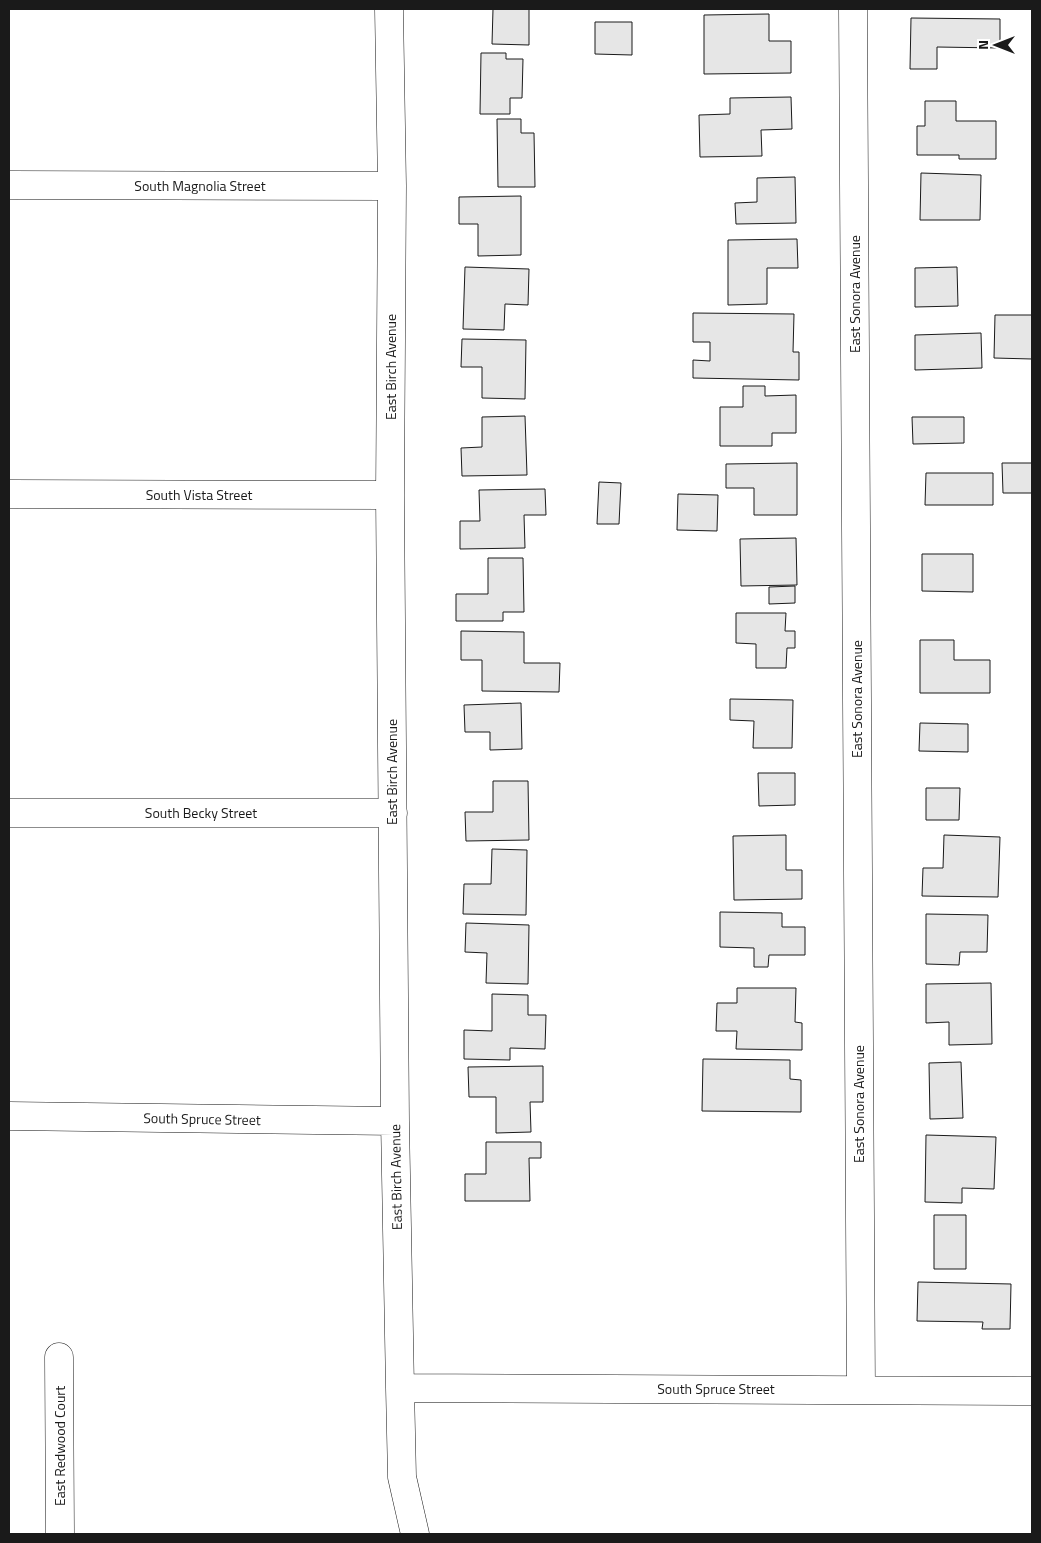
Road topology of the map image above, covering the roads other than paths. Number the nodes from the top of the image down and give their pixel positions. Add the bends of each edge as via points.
1 (389, 9) edge
2 (853, 9) edge
3 (9, 185) edge
4 (392, 186) junction
5 (9, 494) edge
6 (390, 495) junction
7 (9, 813) edge
8 (392, 813) junction
9 (9, 1116) edge
10 (395, 1121) junction
11 (59, 1357) dead end
12 (400, 1388) junction
13 (861, 1390) junction
14 (1032, 1391) edge
15 (60, 1534) edge
16 (415, 1534) edge

1 - 4 street, East Birch Avenue
2 - 13 street, East Sonora Avenue
3 - 4 street, South Magnolia Street
4 - 6 street, East Birch Avenue
5 - 6 street, South Vista Street
6 - 8 street, East Birch Avenue
7 - 8 street, South Becky Street
8 - 10 street, East Birch Avenue
9 - 10 street, South Spruce Street
10 - 12 street, East Birch Avenue
11 - 15 street, East Redwood Court
12 - 13 street, South Spruce Street
12 - 16 street, East Birch Avenue via 402,1477
13 - 14 street, South Spruce Street

